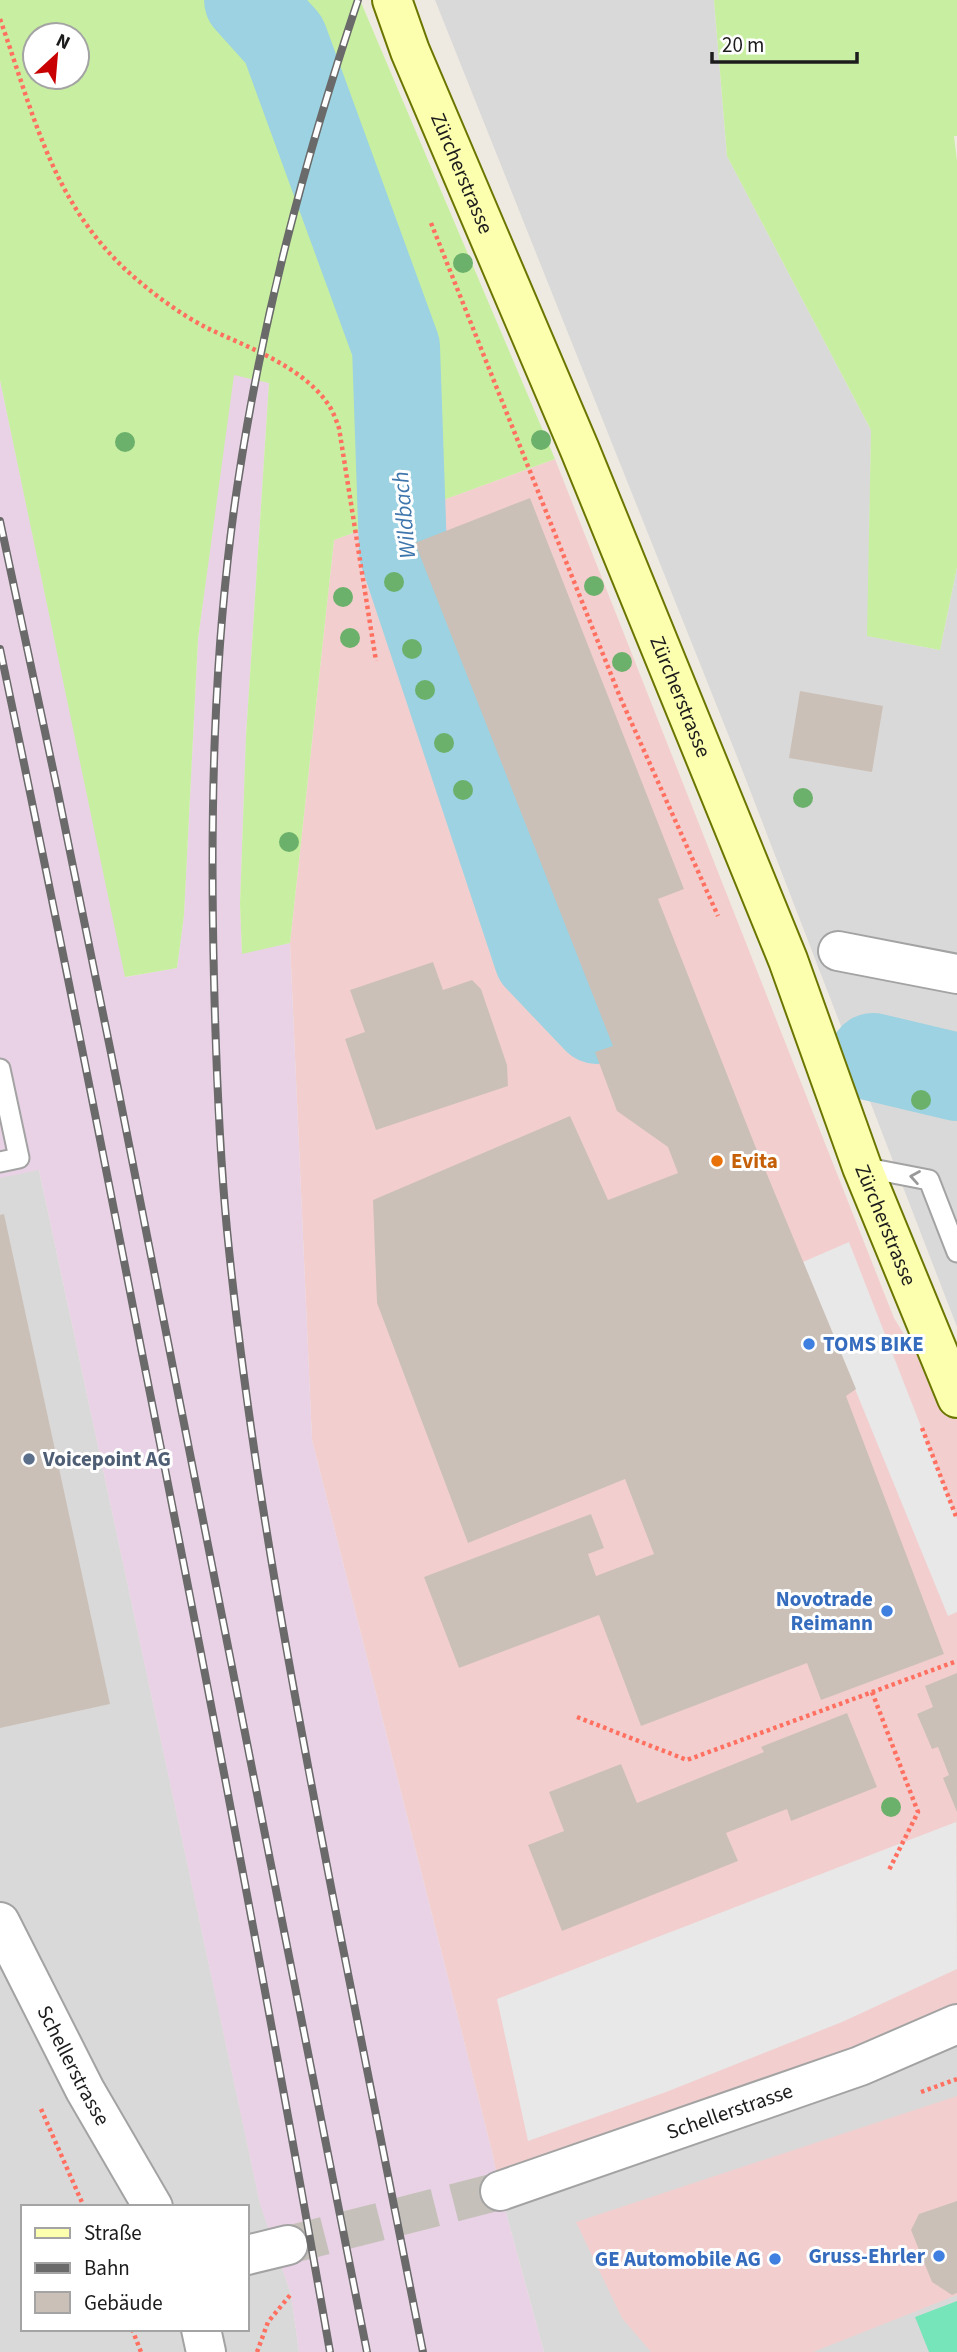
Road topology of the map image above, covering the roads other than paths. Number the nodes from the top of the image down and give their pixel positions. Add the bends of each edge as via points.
1 (392, 0) edge
2 (838, 951) dead end
3 (957, 974) edge
4 (0, 1069) edge
5 (0, 1162) edge
6 (862, 1167) junction
7 (957, 1252) edge
8 (957, 1398) edge
9 (0, 1922) edge
10 (957, 2024) edge
11 (500, 2191) tunnel mouth
12 (152, 2205) edge
13 (288, 2245) tunnel mouth
14 (248, 2255) edge
15 (201, 2331) edge
16 (206, 2352) edge

1 - 6 main road, Zürcherstrasse via 788,960
2 - 3 street
4 - 5 lane via 19,1158
7 -> 6 lane via 929,1180
6 - 8 main road, Zürcherstrasse
9 - 12 street, Schellerstrasse via 85,2090
10 - 11 street, Schellerstrasse via 860,2066
13 - 14 street
15 - 16 street

